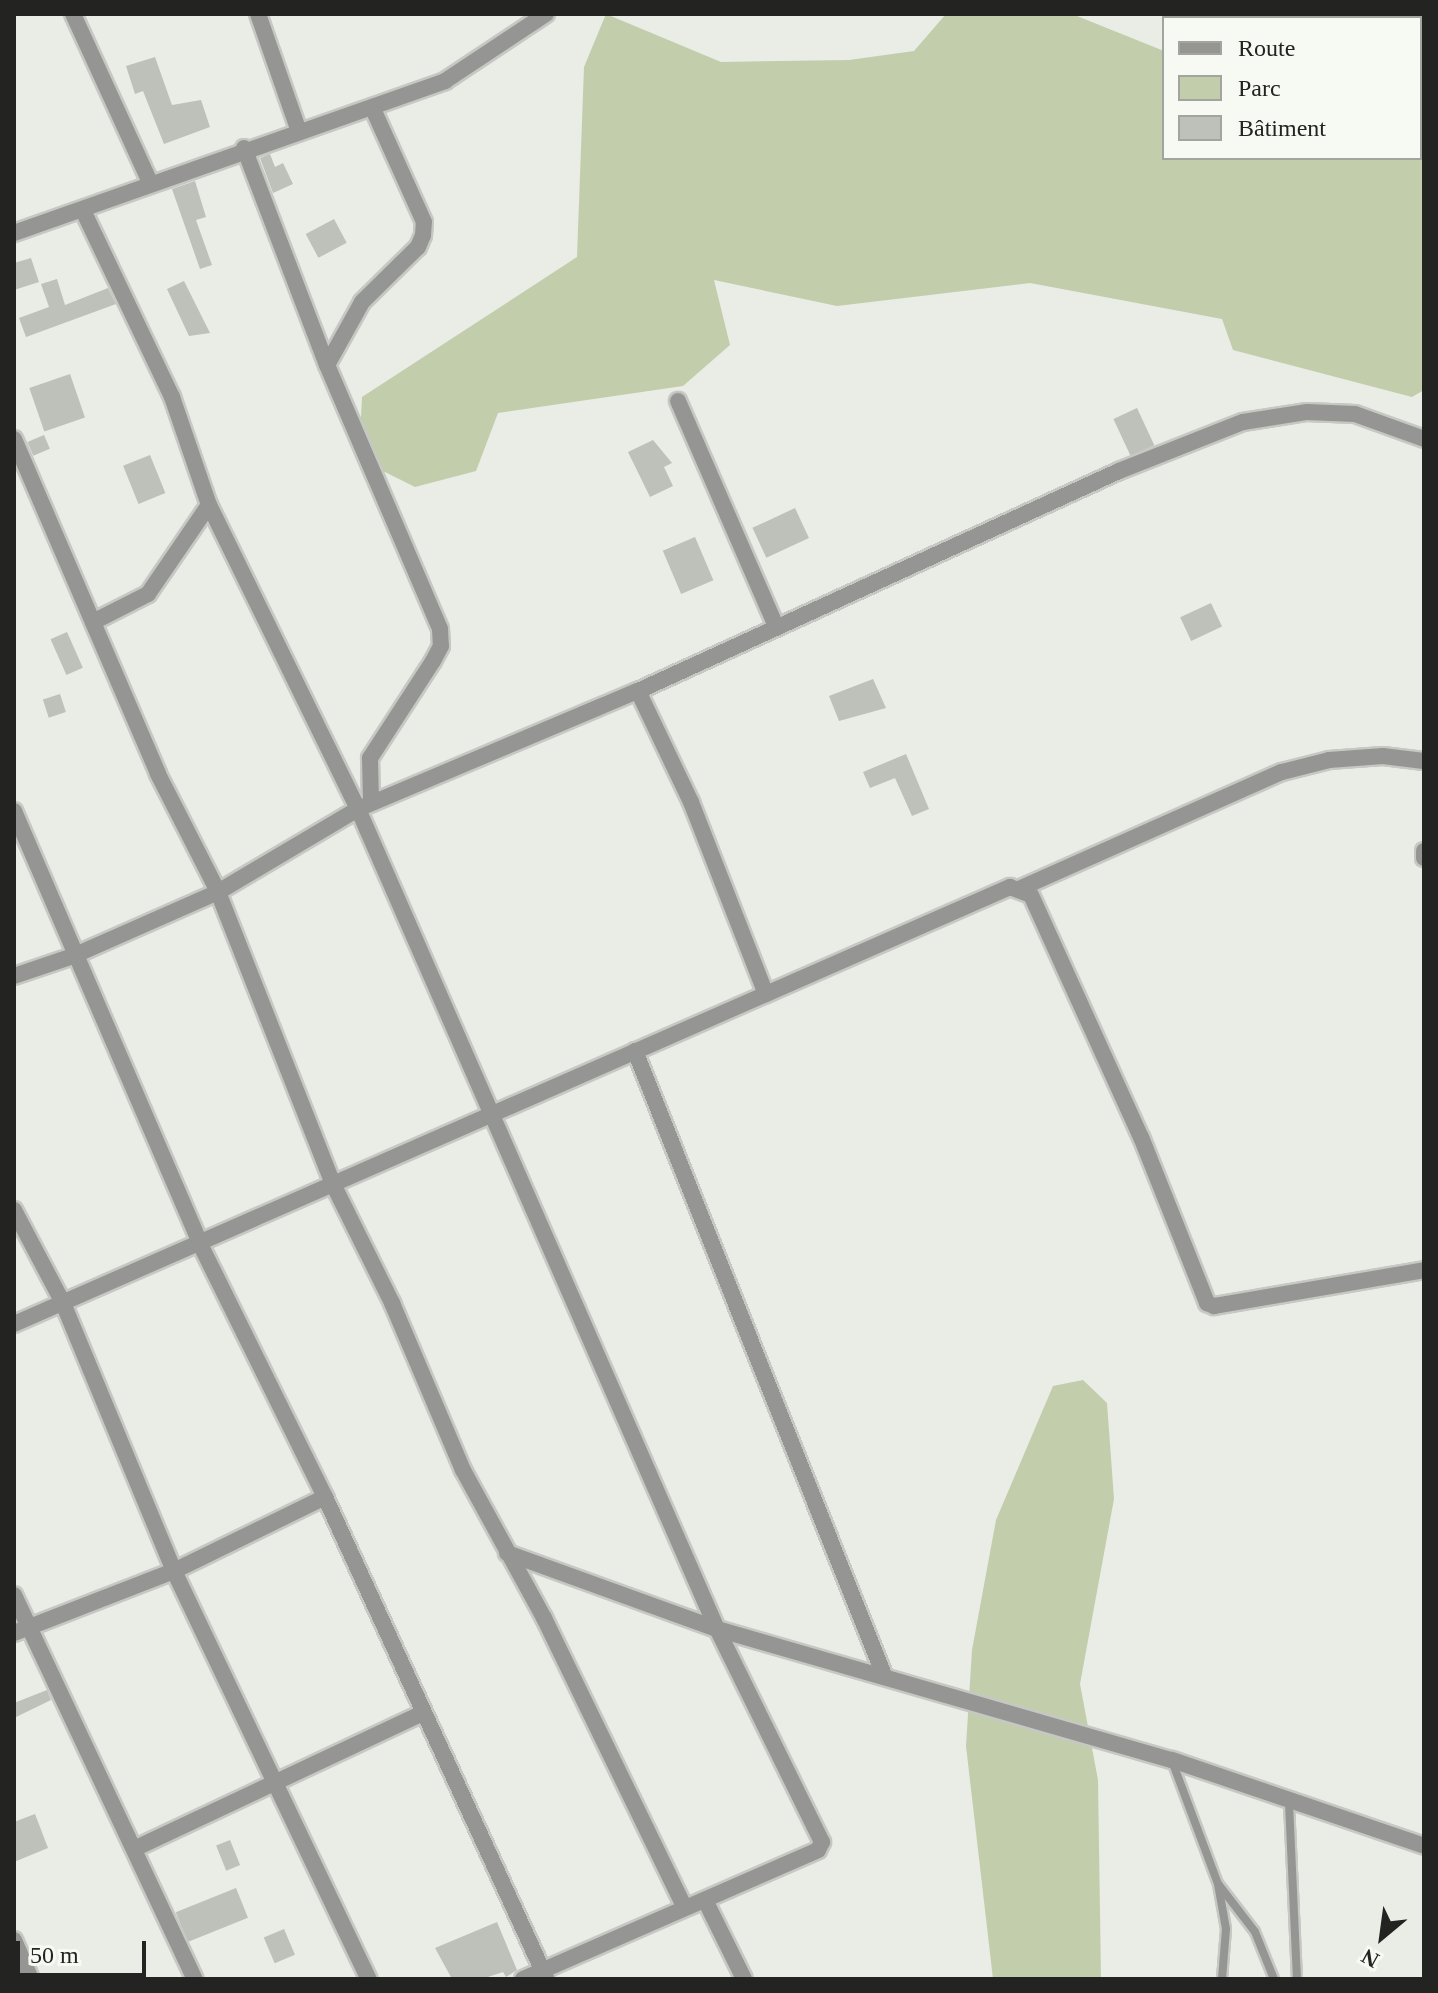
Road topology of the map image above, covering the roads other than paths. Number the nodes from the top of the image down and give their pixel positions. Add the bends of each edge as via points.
1 (73, 14) edge
2 (258, 14) edge
3 (546, 14) edge
4 (372, 107) junction
5 (298, 129) junction
6 (244, 148) junction
7 (151, 184) junction
8 (83, 210) junction
9 (14, 233) edge
10 (327, 365) junction
11 (678, 401) dead end
12 (1424, 439) edge
13 (15, 444) edge
14 (209, 505) junction
15 (93, 622) junction
16 (776, 626) junction
17 (638, 691) junction
18 (1424, 761) edge
19 (365, 806) junction
20 (14, 811) edge
21 (1424, 851) edge
22 (1424, 858) edge
23 (1021, 888) junction
24 (218, 892) junction
25 (73, 956) junction
26 (14, 976) edge
27 (766, 994) junction
28 (635, 1051) junction
29 (493, 1116) junction
30 (334, 1186) junction
31 (14, 1210) edge
32 (201, 1246) junction
33 (1424, 1270) edge
34 (63, 1303) junction
35 (14, 1324) edge
36 (325, 1497) junction
37 (507, 1553) junction
38 (174, 1571) junction
39 (14, 1595) edge
40 (717, 1629) junction
41 (22, 1630) edge
42 (884, 1675) junction
43 (423, 1713) junction
44 (1172, 1760) junction
45 (278, 1782) junction
46 (1289, 1803) junction
47 (1424, 1846) edge
48 (136, 1848) junction
49 (1218, 1884) junction
50 (705, 1900) junction
51 (685, 1908) junction
52 (14, 1940) edge
53 (545, 1975) edge
54 (31, 1979) edge
55 (195, 1979) edge
56 (369, 1979) edge
57 (523, 1979) edge
58 (744, 1979) edge
59 (1222, 1979) edge
60 (1274, 1979) edge
61 (1297, 1979) edge

1 - 7 street
2 - 5 street
3 - 4 street via 465,71
4 - 5 street
4 - 10 street via 424,222 423,235 418,247 362,302
5 - 6 street
6 - 7 street
6 - 10 street
7 - 8 street
8 - 9 street
8 - 14 street via 172,397
10 - 19 street via 440,629 441,646 433,661 370,758
11 - 16 street
12 - 16 street via 1355,414 1307,412 1243,422 1119,471
13 - 15 street
14 - 15 street via 148,594
14 - 19 street
15 - 24 street via 158,774
16 - 17 street
17 - 19 street
17 - 27 street via 691,802
18 - 23 street via 1383,756 1329,760 1282,772
19 - 24 street
19 - 29 street
20 - 25 street
21 - 22 street
23 - 27 street via 1010,887
23 - 33 street via 1031,895 1141,1137 1207,1303 1214,1306
24 - 25 street
24 - 30 street
25 - 26 street
25 - 32 street
27 - 28 street
28 - 29 street
28 - 42 street
29 - 30 street
29 - 40 street
30 - 32 street
30 - 37 street via 392,1303 463,1470
31 - 34 street
32 - 34 street
32 - 36 street
34 - 35 street
34 - 38 street
36 - 38 street
36 - 43 street
37 - 40 street
37 - 51 street
38 - 41 street
38 - 45 street
39 - 41 street
40 - 42 street
40 - 50 street via 823,1847
41 - 48 street
42 - 44 street
43 - 45 street
43 - 53 street
44 - 46 street
44 - 49 lane
45 - 48 street
45 - 56 street
46 - 47 street
46 - 61 lane
48 - 55 street
49 - 59 lane via 1226,1929
49 - 60 lane via 1255,1932
50 - 51 street
50 - 58 street
51 - 53 street
52 - 54 street
53 - 57 street

